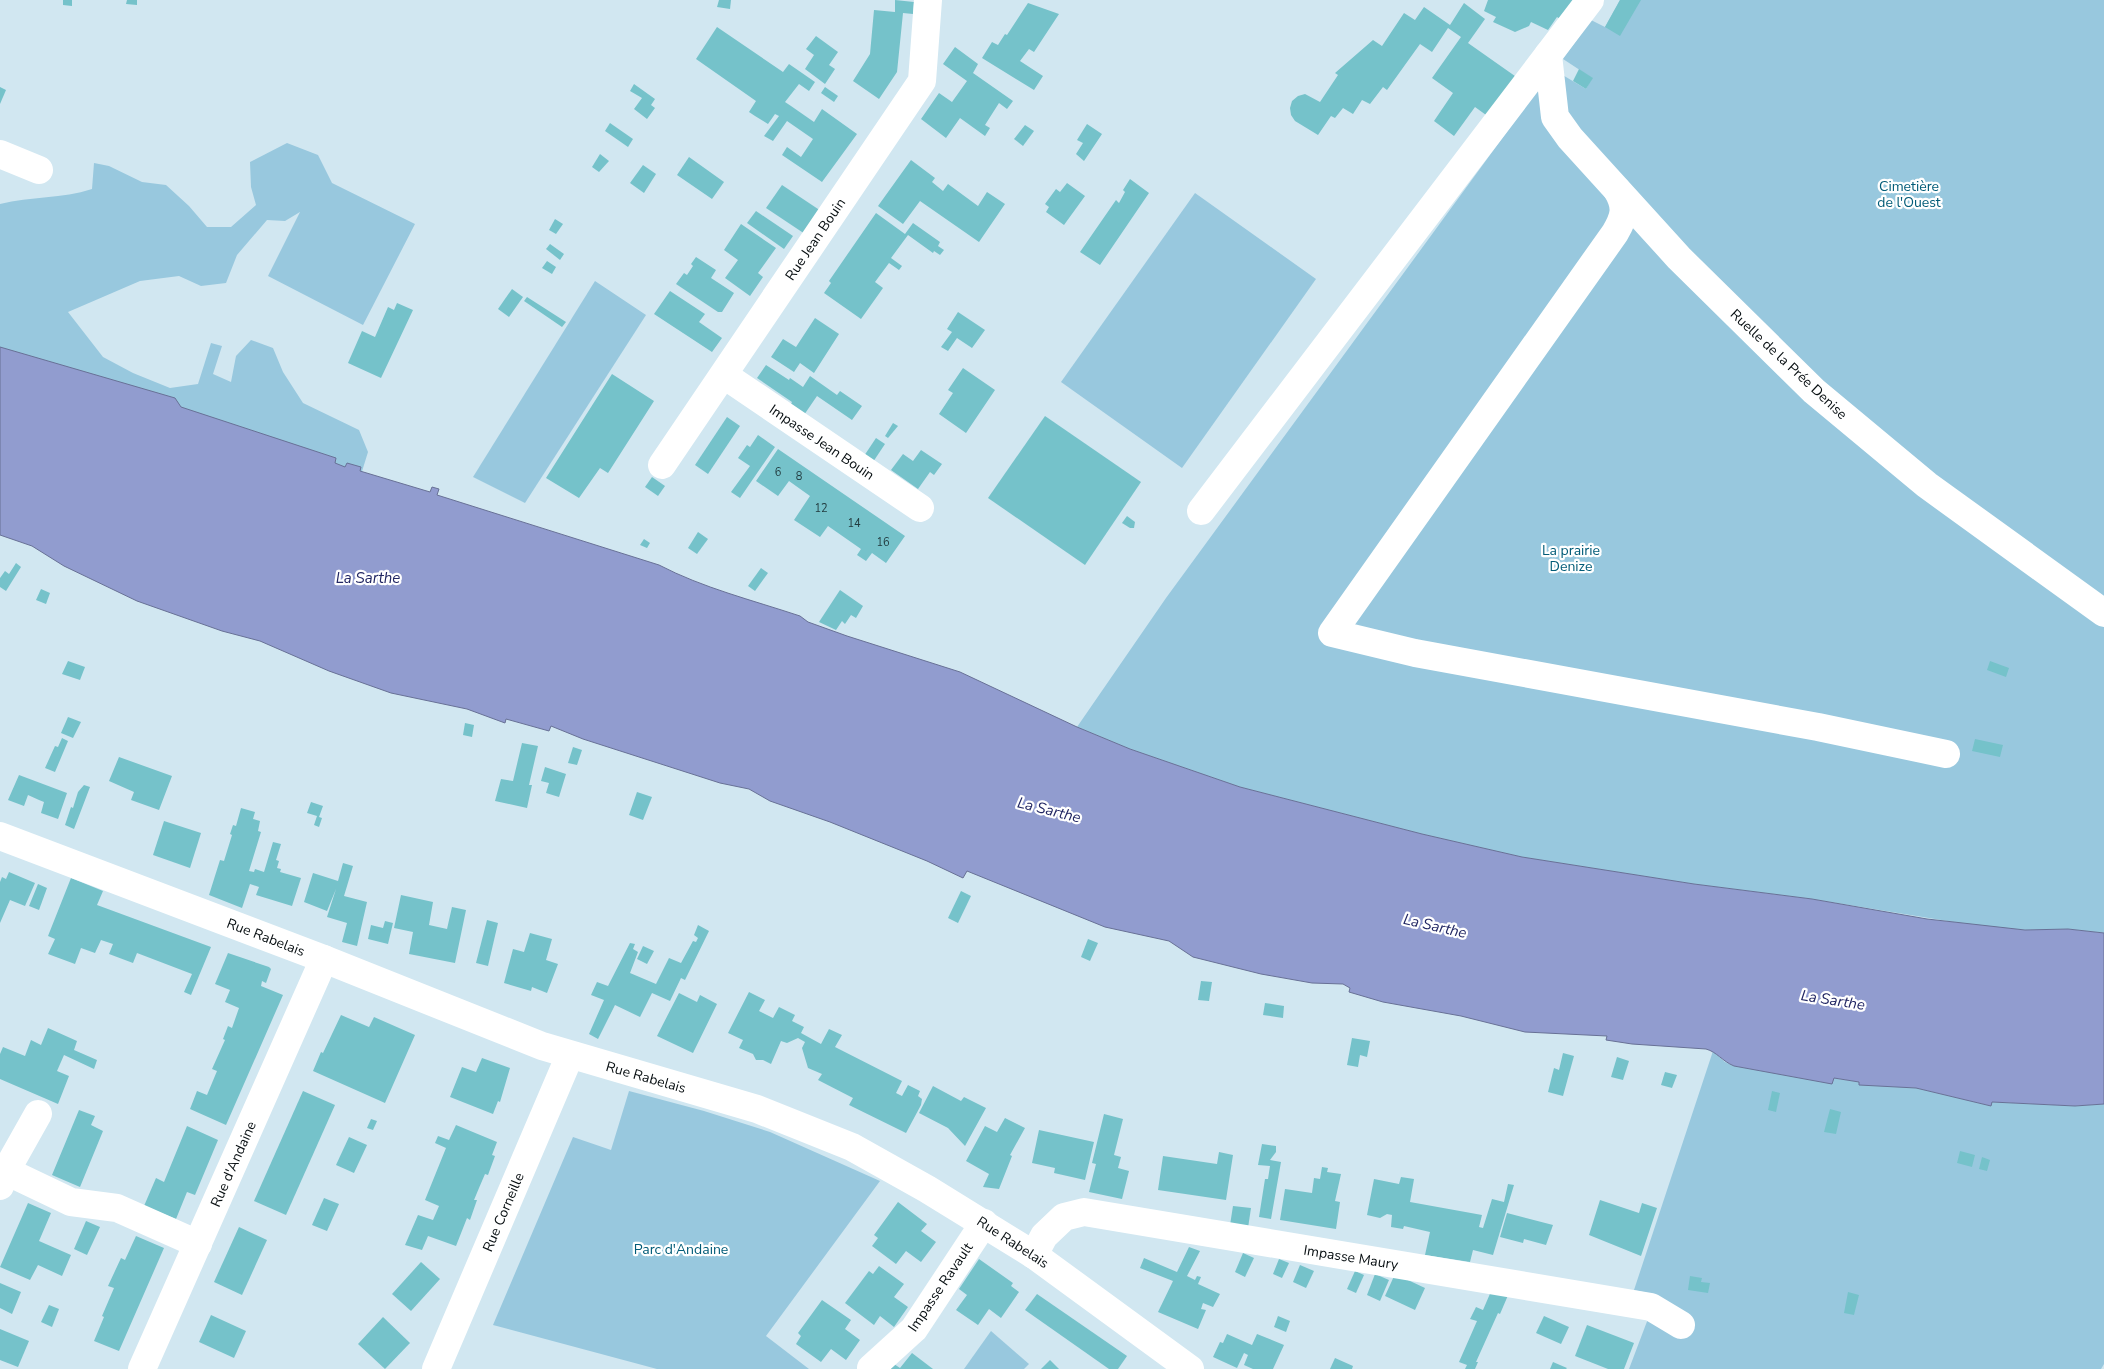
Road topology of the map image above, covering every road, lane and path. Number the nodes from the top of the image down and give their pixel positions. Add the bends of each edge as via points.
1 (928, 0) edge
2 (1588, 2) edge
3 (1548, 55) junction
4 (0, 154) edge
5 (40, 170) dead end
6 (1617, 190) junction
7 (724, 375) junction
8 (662, 465) dead end
9 (920, 508) dead end
10 (1201, 511) dead end
11 (2104, 613) edge
12 (1946, 754) dead end
13 (0, 836) edge
14 (324, 959) junction
15 (570, 1055) junction
16 (38, 1114) dead end
17 (3, 1179) edge
18 (984, 1223) junction
19 (198, 1244) junction
20 (1034, 1255) junction
21 (1681, 1325) dead end
22 (1172, 1364) edge
23 (871, 1368) edge
24 (142, 1369) edge
25 (436, 1369) edge

1 - 7 street, Rue Jean Bouin via 922,81
2 - 3 street
3 - 6 street, Ruelle de la Prée Denise via 1555,117
3 - 10 street
4 - 5 street
6 - 11 street, Ruelle de la Prée Denise via 1679,258 1814,391 1927,485
6 - 12 street via 1624,209 1615,233 1332,633 1415,653 1818,727
7 - 8 street, Rue Jean Bouin
7 - 9 street, Impasse Jean Bouin
13 - 14 street, Rue Rabelais
14 - 15 street, Rue Rabelais
14 - 19 street, Rue d'Andaine
15 - 18 street, Rue Rabelais via 757,1109 852,1147
15 - 25 street, Rue Corneille
16 - 17 street
17 - 19 street via 72,1202 117,1208
18 - 20 street, Rue Rabelais
18 - 23 street, Impasse Ravault via 914,1330
19 - 24 street, Rue d'Andaine
20 - 21 street, Impasse Maury via 1044,1236 1064,1217 1084,1212 1652,1307
20 - 22 street, Rue Rabelais

